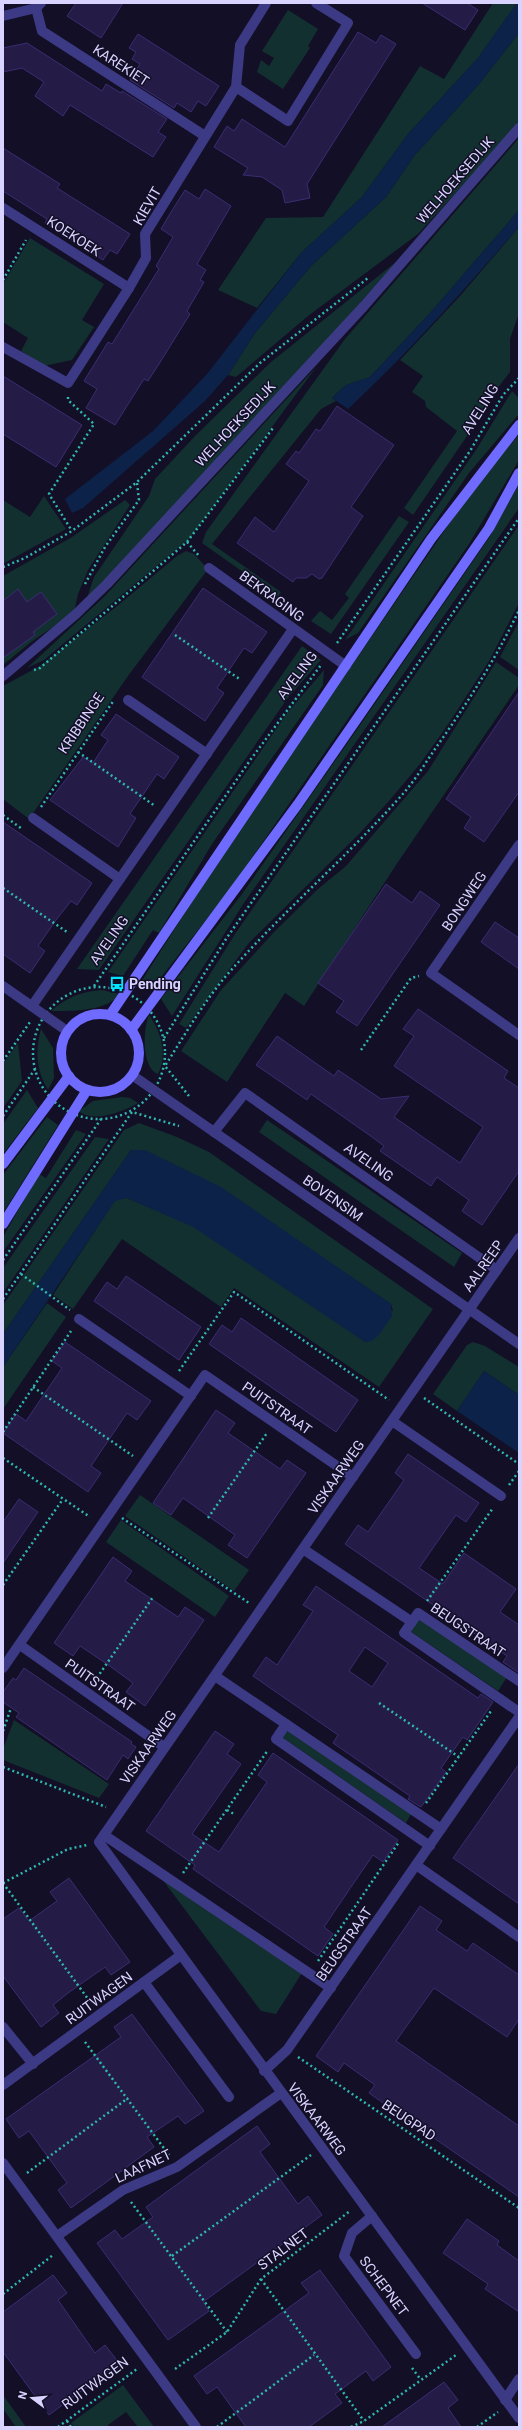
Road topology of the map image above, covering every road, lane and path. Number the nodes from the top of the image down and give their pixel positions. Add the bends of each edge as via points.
1 (266, 3) edge
2 (316, 3) edge
3 (38, 6) edge
4 (3, 16) edge
5 (236, 87) junction
6 (519, 128) edge
7 (205, 136) junction
8 (3, 208) edge
9 (33, 227) junction
10 (369, 277) dead end
11 (3, 280) edge
12 (129, 288) junction
13 (3, 347) edge
14 (519, 378) edge
15 (68, 383) junction
16 (519, 425) edge
17 (519, 473) edge
18 (136, 482) junction
19 (519, 518) edge
20 (72, 531) junction
21 (187, 542) dead end
22 (3, 567) edge
23 (209, 568) joint
24 (82, 589) dead end
25 (519, 610) edge
26 (293, 629) junction
27 (175, 635) dead end
28 (329, 654) junction
29 (346, 666) junction
30 (3, 676) edge
31 (252, 688) junction
32 (128, 700) joint
33 (78, 752) junction
34 (207, 754) junction
35 (165, 813) junction
36 (3, 815) edge
37 (33, 818) junction
38 (519, 845) edge
39 (120, 879) junction
40 (3, 888) edge
41 (78, 940) junction
42 (432, 973) junction
43 (3, 986) edge
44 (94, 986) dead end
45 (35, 1008) junction
46 (110, 1015) junction
47 (131, 1030) junction
48 (67, 1031) junction
49 (519, 1035) edge
50 (164, 1038) dead end
51 (360, 1050) dead end
52 (3, 1061) edge
53 (165, 1066) dead end
54 (35, 1069) dead end
55 (132, 1074) junction
56 (69, 1076) junction
57 (87, 1090) junction
58 (3, 1116) edge
59 (101, 1120) dead end
60 (186, 1127) dead end
61 (214, 1132) junction
62 (3, 1164) edge
63 (3, 1224) edge
64 (519, 1238) edge
65 (3, 1260) edge
66 (497, 1270) junction
67 (21, 1274) junction
68 (3, 1299) edge
69 (469, 1309) junction
70 (79, 1319) junction
71 (519, 1344) edge
72 (171, 1383) junction
73 (34, 1387) junction
74 (413, 1391) junction
75 (191, 1396) junction
76 (401, 1408) junction
77 (392, 1421) junction
78 (274, 1423) junction
79 (3, 1432) edge
80 (3, 1458) edge
81 (145, 1464) junction
82 (519, 1464) edge
83 (519, 1471) edge
84 (353, 1477) junction
85 (501, 1496) junction
86 (63, 1499) junction
87 (112, 1511) junction
88 (208, 1518) dead end
89 (102, 1525) junction
90 (303, 1549) junction
91 (3, 1585) edge
92 (153, 1597) dead end
93 (260, 1610) junction
94 (418, 1613) junction
95 (412, 1622) junction
96 (20, 1645) junction
97 (3, 1668) edge
98 (215, 1676) junction
99 (519, 1681) edge
100 (87, 1692) junction
101 (379, 1703) dead end
102 (11, 1708) dead end
103 (519, 1712) edge
104 (519, 1717) edge
105 (286, 1724) junction
106 (3, 1731) edge
107 (276, 1739) junction
108 (164, 1747) junction
109 (459, 1757) dead end
110 (3, 1767) edge
111 (227, 1810) junction
112 (120, 1812) junction
113 (234, 1814) dead end
114 (441, 1829) junction
115 (102, 1839) junction
116 (430, 1846) junction
117 (416, 1865) junction
118 (3, 1883) edge
119 (176, 1884) junction
120 (519, 1937) edge
121 (181, 1955) junction
122 (144, 1982) junction
123 (331, 1988) junction
124 (100, 2015) junction
125 (3, 2026) edge
126 (77, 2031) junction
127 (287, 2050) junction
128 (33, 2064) junction
129 (264, 2071) junction
130 (3, 2086) edge
131 (280, 2093) junction
132 (229, 2097) dead end
133 (128, 2098) junction
134 (321, 2148) junction
135 (3, 2163) edge
136 (177, 2167) junction
137 (16, 2180) junction
138 (123, 2190) junction
139 (362, 2202) junction
140 (519, 2208) edge
141 (372, 2216) junction
142 (57, 2236) junction
143 (64, 2247) junction
144 (172, 2256) junction
145 (260, 2279) junction
146 (3, 2294) edge
147 (227, 2332) junction
148 (468, 2347) junction
149 (416, 2354) dead end
150 (314, 2355) junction
151 (148, 2361) junction
152 (175, 2369) dead end
153 (519, 2379) edge
154 (507, 2402) junction
155 (519, 2418) edge
156 (67, 2421) junction
157 (364, 2421) junction
158 (58, 2427) edge
159 (72, 2427) edge
160 (196, 2427) edge
161 (217, 2427) edge
162 (351, 2427) edge
163 (478, 2427) edge

1 - 5 street, KIEVIT via 240,45
2 - 5 street via 348,23 288,121
3 - 4 street
3 - 7 street, KAREKIET via 42,31
5 - 7 street, KIEVIT
6 - 30 street, WELHOEKSEDIJK via 364,306 107,584
7 - 12 street, KIEVIT via 145,234 146,258
8 - 9 street, KOEKOEK
9 - 11 path
9 - 12 street, KOEKOEK
10 - 18 path, WELHOEKSEDIJK via 260,363
12 - 15 street, KIEVIT
13 - 15 street
14 - 28 path, AVELING via 503,395 470,452
15 - 20 path via 68,400 94,424 49,494
16 - 29 main road via 431,539
17 - 47 main road via 489,528 303,798
18 - 20 path, WELHOEKSEDIJK
18 - 24 path via 139,500 105,547
19 - 50 path via 226,939
20 - 22 path, WELHOEKSEDIJK via 25,558
21 - 23 path
23 - 26 street, BEKRAGING
25 - 53 path via 503,644 464,709 403,795 225,978
26 - 28 street, BEKRAGING
26 - 31 street
27 - 31 path
28 - 29 street, BEKRAGING
28 - 44 path, AVELING via 251,759
29 - 46 main road
31 - 34 street
32 - 33 path, KRIBBINGE via 119,693
32 - 34 street, KRIBBINGE
33 - 35 path
33 - 37 path, KRIBBINGE
34 - 35 street
35 - 39 street
36 - 37 path, KRIBBINGE via 24,830
37 - 39 street
38 - 42 street, BONGWEG
39 - 41 street
40 - 41 path
41 - 45 street
42 - 49 street
42 - 51 path via 411,978
43 - 45 street
45 - 48 street
45 - 52 path
46 - 47 main road via 122,1021
46 - 48 main road via 86,1016
47 - 55 main road via 138,1047 136,1066
48 - 56 main road via 61,1049 64,1068
54 - 58 path
55 - 57 main road via 117,1088
55 - 61 street, BOVENSIM
56 - 57 main road
56 - 62 main road
57 - 63 main road
59 - 65 path
60 - 67 path via 132,1112
61 - 66 street, AVELING via 245,1093
61 - 69 street, BOVENSIM
64 - 66 street, AALREEP
66 - 69 street, AALREEP
67 - 68 path
67 - 70 path via 65,1305
69 - 71 street, BOVENSIM
69 - 74 street, VISKAARWEG
70 - 72 street
70 - 73 path
72 - 75 street
72 - 76 path via 234,1292
73 - 79 path
73 - 81 path
74 - 76 street, VISKAARWEG
74 - 82 path
75 - 78 street, PUITSTRAAT via 205,1376
75 - 81 street, PUITSTRAAT
76 - 77 street, VISKAARWEG
77 - 84 street, VISKAARWEG
77 - 85 street
78 - 84 street, PUITSTRAAT
78 - 88 path
80 - 86 path
81 - 87 street, PUITSTRAAT
83 - 85 path
84 - 90 street, VISKAARWEG
85 - 94 path
86 - 89 path
86 - 91 path
87 - 89 street, PUITSTRAAT
87 - 93 path
89 - 96 street, PUITSTRAAT
90 - 93 street, VISKAARWEG
90 - 95 street
92 - 100 path
93 - 98 street, VISKAARWEG
94 - 95 street, BEUGSTRAAT
94 - 99 street, BEUGSTRAAT
95 - 103 street, BEUGSTRAAT via 404,1633
96 - 97 street, PUITSTRAAT
96 - 100 street, PUITSTRAAT
98 - 105 street
98 - 108 street, VISKAARWEG
100 - 108 street, PUITSTRAAT
101 - 109 path
102 - 106 path
104 - 114 street, BEUGSTRAAT
105 - 107 street
105 - 114 street
107 - 111 path
107 - 116 street
108 - 112 street, VISKAARWEG
110 - 112 path
111 - 113 path
111 - 119 path
112 - 115 street, VISKAARWEG
114 - 116 street, BEUGSTRAAT
115 - 118 path via 68,1849
115 - 119 street
115 - 121 street, VISKAARWEG
116 - 117 street, BEUGSTRAAT
117 - 120 street
117 - 123 street, BEUGSTRAAT
118 - 124 path
119 - 123 street
121 - 122 street, RUITWAGEN
121 - 129 street, VISKAARWEG
122 - 124 street, RUITWAGEN
122 - 132 street
123 - 127 street, BEUGSTRAAT
124 - 126 street, RUITWAGEN
125 - 128 street
126 - 128 street, RUITWAGEN
126 - 133 path
127 - 129 street, BEUGSTRAAT
127 - 140 path, BEUGPAD
128 - 130 street, RUITWAGEN
129 - 131 street, VISKAARWEG
131 - 134 street, VISKAARWEG
131 - 136 street, LAAFNET
133 - 136 path
133 - 137 path
134 - 139 street, VISKAARWEG
134 - 144 path
135 - 137 street, RUITWAGEN
136 - 138 street, LAAFNET
137 - 142 street, RUITWAGEN
138 - 142 street, LAAFNET
138 - 144 path
139 - 141 street, VISKAARWEG
139 - 145 path, STALNET
141 - 148 street, VISKAARWEG
141 - 149 street, SCHEPNET via 352,2233 344,2256
142 - 143 street, RUITWAGEN
143 - 146 path
143 - 151 street, RUITWAGEN
144 - 147 path
145 - 147 path, STALNET
145 - 150 path
147 - 152 path, STALNET
148 - 154 street, VISKAARWEG
148 - 157 path
150 - 157 path
150 - 161 path
151 - 156 path, RUITWAGEN
151 - 160 street, RUITWAGEN
153 - 154 street
154 - 155 street, VISKAARWEG
154 - 163 path
156 - 158 path, RUITWAGEN
156 - 159 path
157 - 162 path

